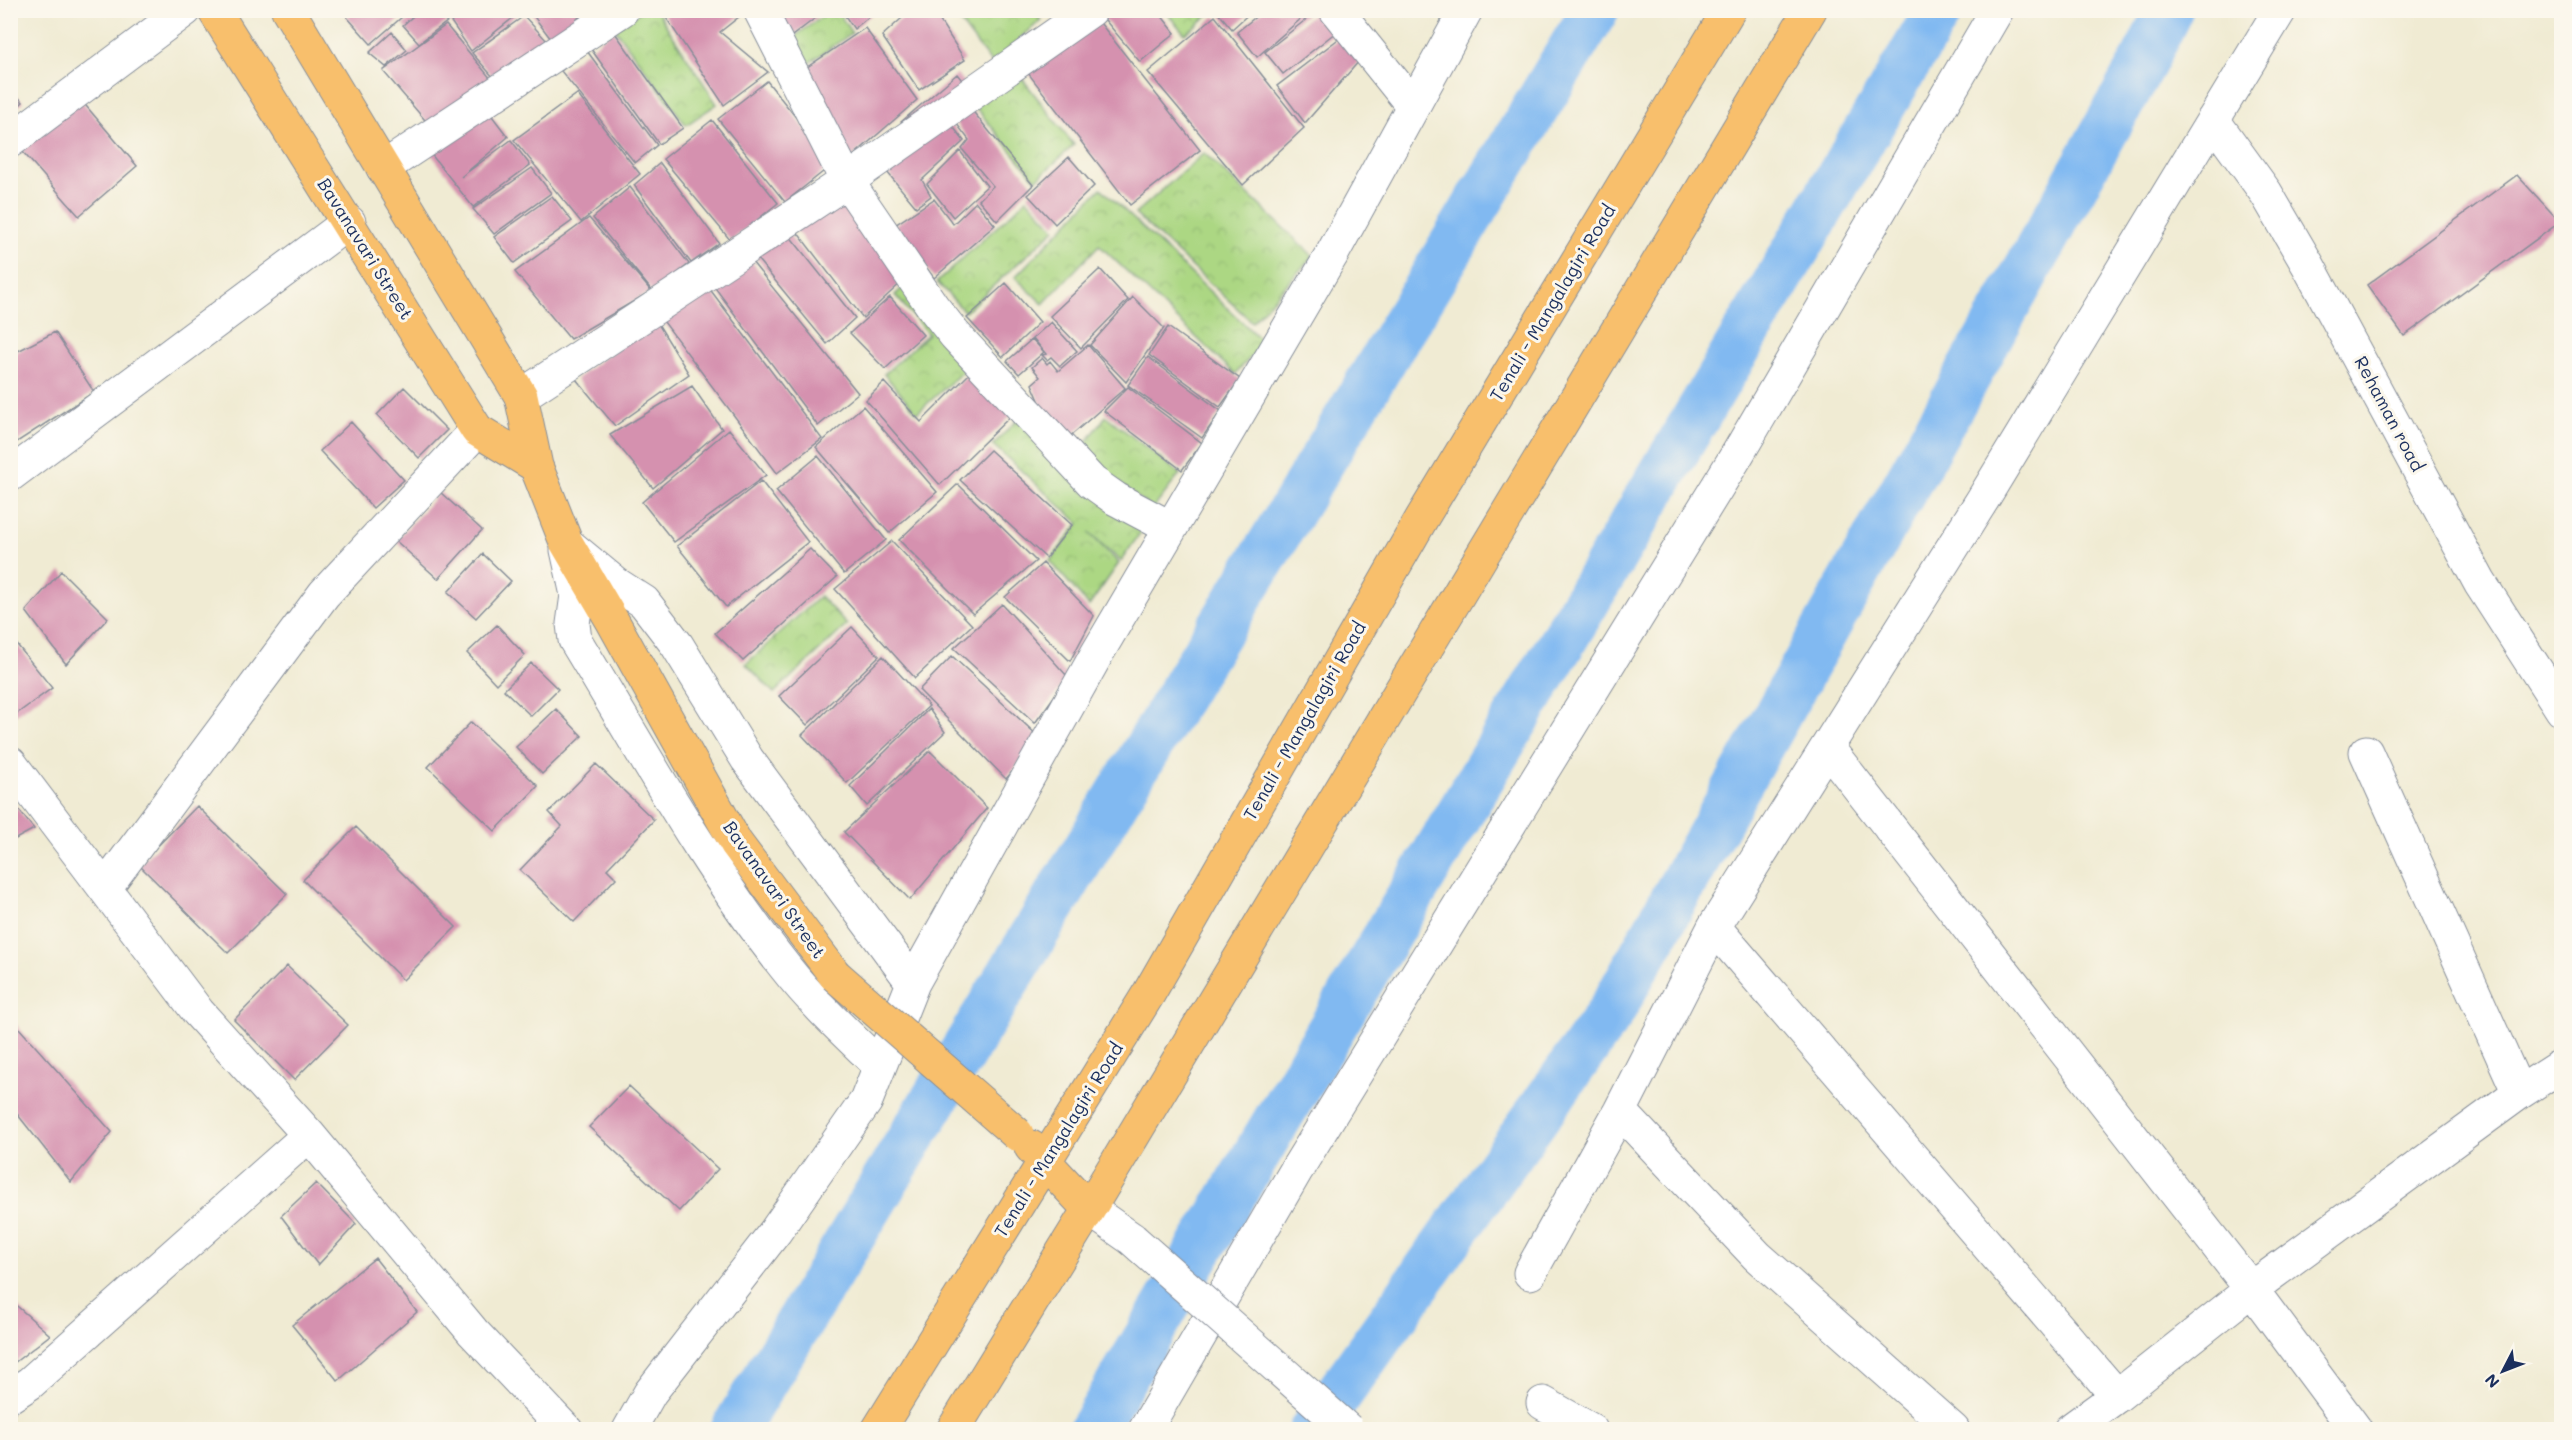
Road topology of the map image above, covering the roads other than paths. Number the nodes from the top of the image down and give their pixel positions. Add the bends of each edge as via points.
1 (185, 10) edge
2 (214, 10) edge
3 (288, 10) edge
4 (622, 10) edge
5 (760, 10) edge
6 (1091, 10) edge
7 (1336, 10) edge
8 (1466, 10) edge
9 (1729, 10) edge
10 (1810, 10) edge
11 (1997, 10) edge
12 (2280, 10) edge
13 (1413, 106) junction
14 (2213, 120) junction
15 (10, 141) edge
16 (384, 168) junction
17 (847, 181) junction
18 (349, 222) junction
19 (521, 396) junction
20 (477, 430) junction
21 (536, 466) junction
22 (10, 475) edge
23 (1171, 528) junction
24 (566, 542) junction
25 (2562, 710) edge
26 (1827, 747) junction
27 (2366, 752) dead end
28 (10, 763) edge
29 (105, 888) junction
30 (1713, 927) junction
31 (913, 983) junction
32 (2562, 1065) edge
33 (880, 1066) junction
34 (2519, 1093) junction
35 (1620, 1111) junction
36 (309, 1135) junction
37 (1046, 1162) junction
38 (1089, 1209) junction
39 (1530, 1273) dead end
40 (2252, 1290) junction
41 (10, 1396) edge
42 (2117, 1396) junction
43 (1543, 1403) dead end
44 (566, 1430) edge
45 (629, 1430) edge
46 (878, 1430) edge
47 (953, 1430) edge
48 (1145, 1430) edge
49 (1348, 1430) edge
50 (1591, 1430) edge
51 (1953, 1430) edge
52 (2070, 1430) edge
53 (2356, 1430) edge

1 - 15 street
2 - 18 main road, Bavanavari Street
3 - 16 main road, Bavanavari Street
4 - 16 street
5 - 17 street
6 - 17 street
7 - 13 street
8 - 13 street
9 - 37 main road, Tenali - Mangalagiri Road via 1422,518 1149,993
10 - 38 main road
11 - 48 street via 1737,455 1297,1169
12 - 14 street
13 - 23 street via 1331,256
14 - 25 street, Rehaman road via 2272,204 2480,583
14 - 26 street
16 - 19 main road, Bavanavari Street
17 - 19 street
17 - 23 street via 955,336 1067,457 1116,499
18 - 20 main road, Bavanavari Street
18 - 22 street
19 - 21 main road, Bavanavari Street
20 - 21 main road, Bavanavari Street
20 - 29 street via 324,594
21 - 24 main road, Bavanavari Street
23 - 31 street
24 - 31 street via 644,602 677,645 747,759
24 - 33 street via 577,595 575,640 722,879 766,941 830,1018
24 - 37 main road, Bavanavari Street, bridge via 736,843 835,975
26 - 30 street
26 - 40 street
27 - 34 street
28 - 29 street
29 - 36 street via 198,1012
30 - 35 street
30 - 42 street
31 - 33 street
32 - 34 street
33 - 45 street via 866,1101 775,1232 650,1394
34 - 40 street
35 - 39 street
35 - 51 street via 1757,1256
36 - 41 street via 30,1383
36 - 44 street via 473,1332
37 - 38 main road, Bavanavari Street
37 - 46 main road, Tenali - Mangalagiri Road
38 - 47 main road
38 - 49 street, bridge via 1131,1239
40 - 42 street
40 - 53 street
42 - 52 street
43 - 50 street

